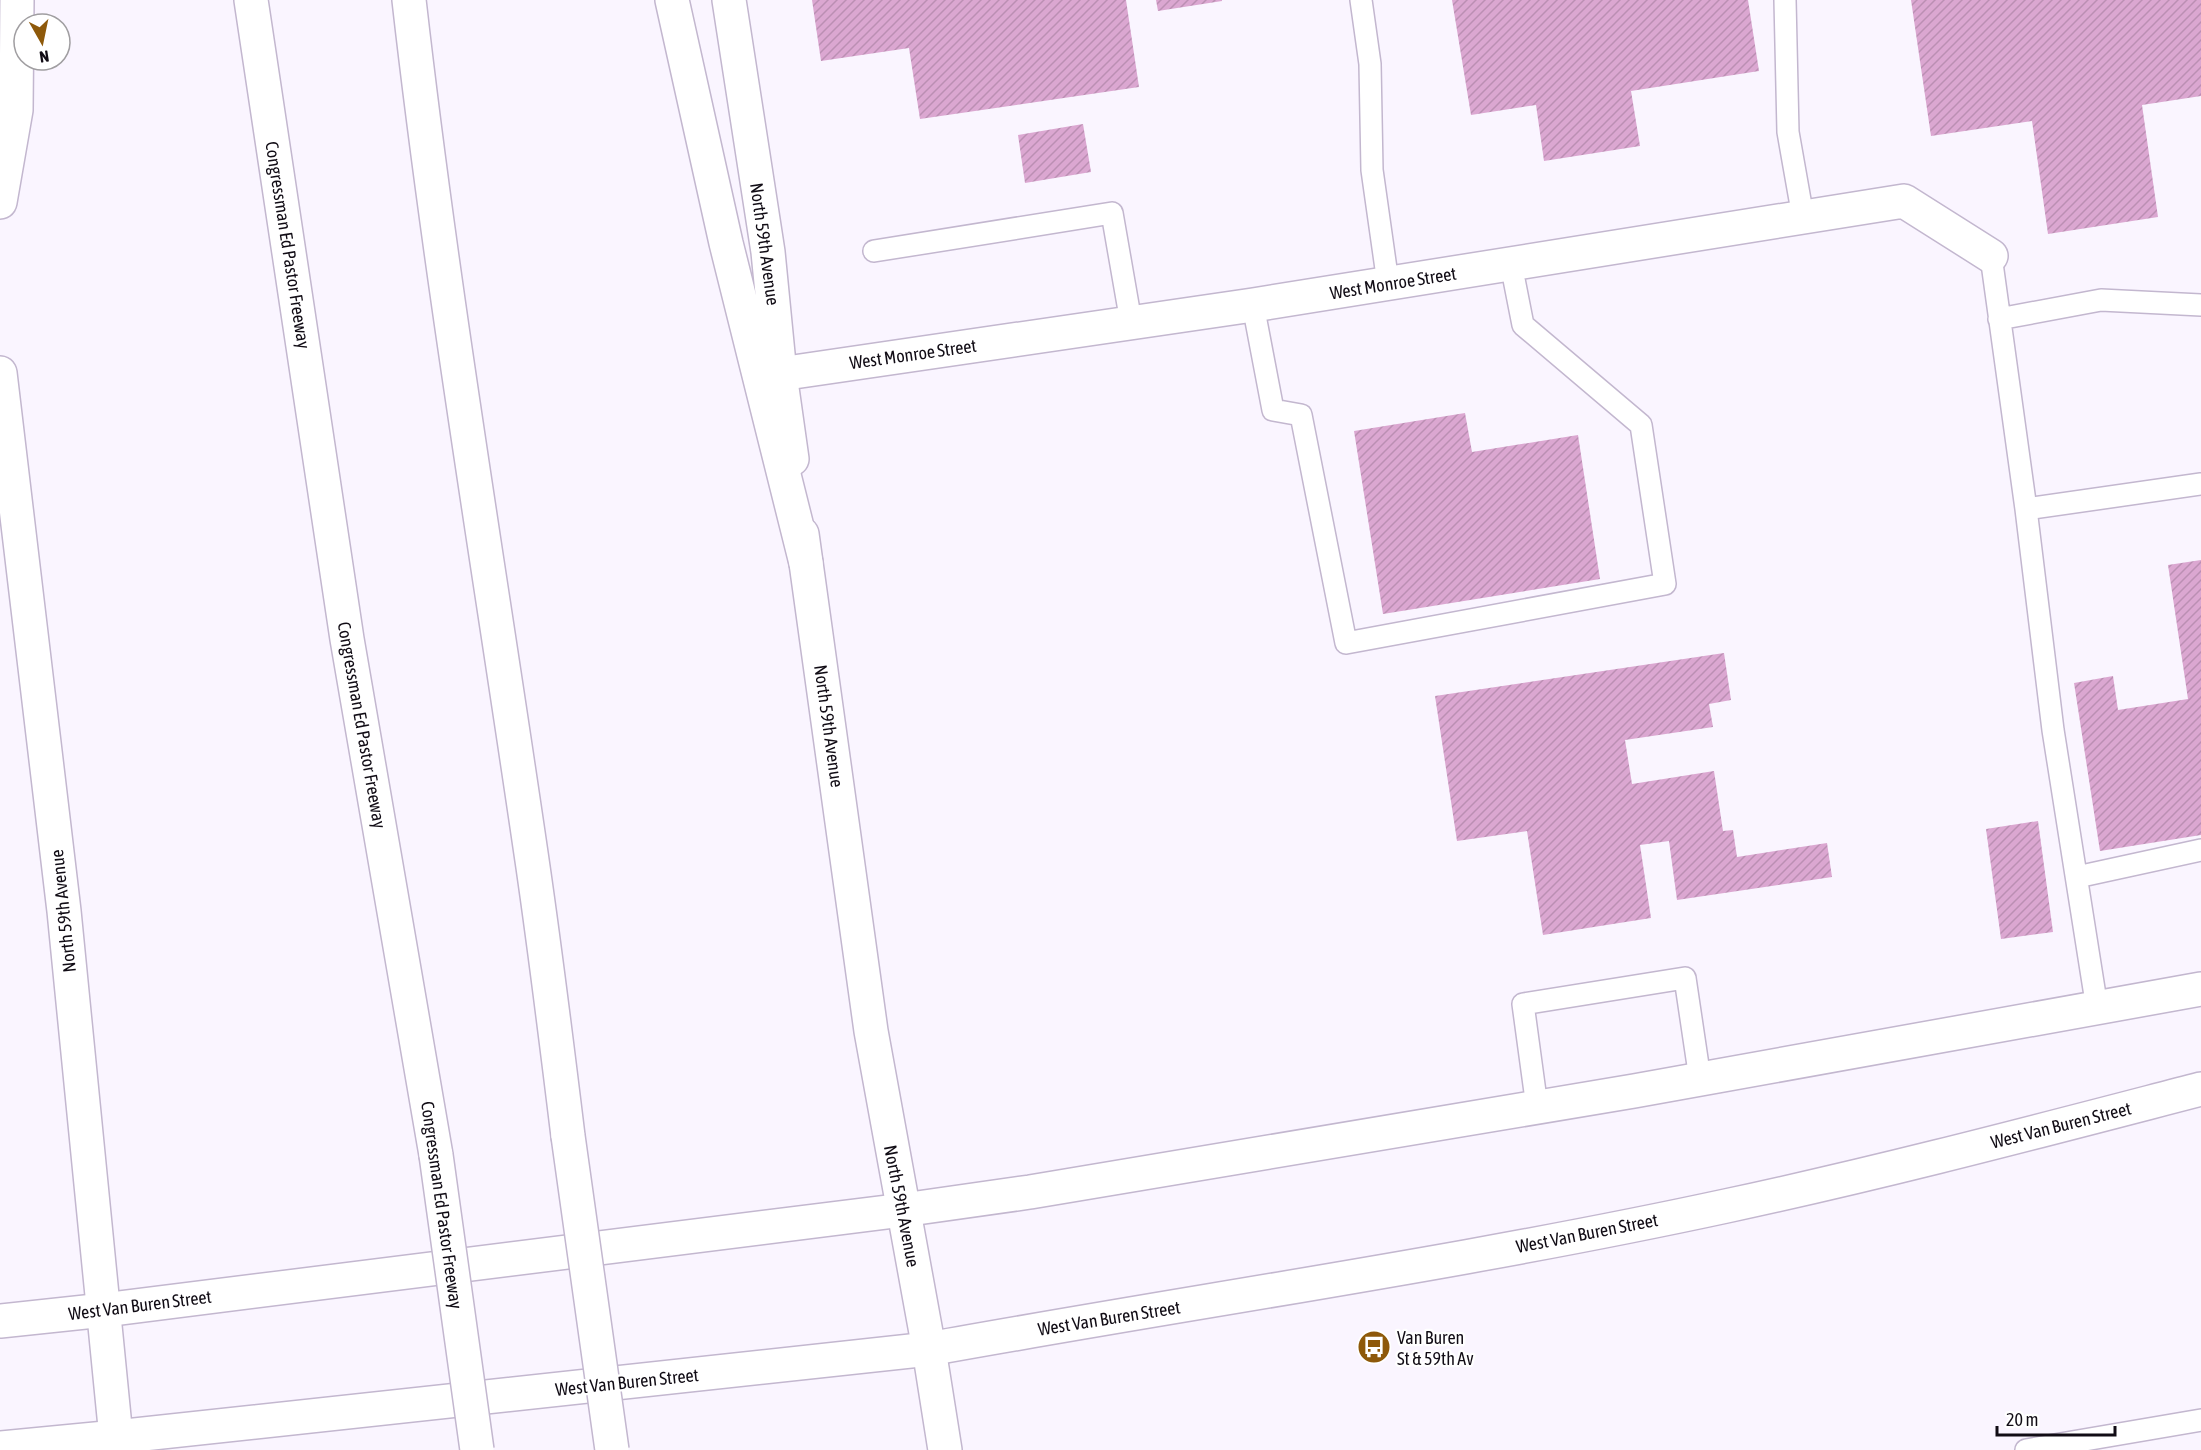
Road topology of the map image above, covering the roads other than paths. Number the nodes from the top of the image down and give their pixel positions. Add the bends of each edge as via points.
1 (17, 0) edge
2 (251, 0) edge
3 (409, 0) edge
4 (672, 0) edge
5 (729, 0) edge
6 (1360, 0) edge
7 (1785, 0) edge
8 (0, 202) edge
9 (1803, 217) junction
10 (874, 251) dead end
11 (1991, 256) joint
12 (1511, 264) junction
13 (1388, 283) junction
14 (1253, 305) junction
15 (2201, 305) edge
16 (1999, 319) junction
17 (1131, 322) junction
18 (0, 373) edge
19 (780, 374) junction
20 (2201, 484) edge
21 (2026, 509) junction
22 (806, 563) junction
23 (2201, 850) edge
24 (2077, 877) junction
25 (2201, 989) edge
26 (2097, 1008) junction
27 (1700, 1079) junction
28 (2201, 1089) edge
29 (1537, 1107) junction
30 (903, 1210) junction
31 (104, 1310) junction
32 (0, 1321) edge
33 (929, 1349) junction
34 (2201, 1420) edge
35 (119, 1444) edge
36 (0, 1448) edge
37 (477, 1450) edge
38 (612, 1450) edge
39 (945, 1450) edge
40 (2026, 1450) edge

1 - 8 main road via 16,110
2 - 37 main road, Congressman Ed Pastor Freeway, bridge via 347,639 436,1155
3 - 38 main road, bridge via 452,333 533,868
4 - 22 main road via 726,243
5 - 19 main road, North 59th Avenue via 768,252
6 - 13 lane via 1370,64 1372,170
7 - 9 lane via 1788,132
9 - 11 main road, West Monroe Street via 1904,201
9 - 12 main road, West Monroe Street
10 - 17 lane via 1112,213
11 - 16 lane
12 - 13 main road, West Monroe Street
12 - 14 lane via 1523,325 1641,425 1665,584 1346,643 1301,415 1273,410
13 - 14 main road, West Monroe Street
14 - 17 main road, West Monroe Street
15 - 16 lane via 2101,300
16 - 21 lane
17 - 19 main road, West Monroe Street
18 - 31 main road, North 59th Avenue via 64,911
19 - 22 main road, North 59th Avenue
20 - 21 lane
21 - 24 lane via 2053,730
22 - 30 main road, North 59th Avenue via 871,1031
23 - 24 lane
24 - 26 lane
25 - 26 main road, West Van Buren Street
26 - 27 main road, West Van Buren Street
27 - 29 main road, West Van Buren Street
27 - 29 lane via 1685,978 1523,1004
28 - 33 main road, West Van Buren Street via 1725,1206 1333,1281
29 - 30 main road, West Van Buren Street
30 - 31 main road, West Van Buren Street
30 - 33 main road, North 59th Avenue
31 - 32 main road, West Van Buren Street
31 - 35 main road, North 59th Avenue
33 - 35 main road, West Van Buren Street
33 - 39 main road, North 59th Avenue
34 - 40 lane
35 - 36 main road, West Van Buren Street

